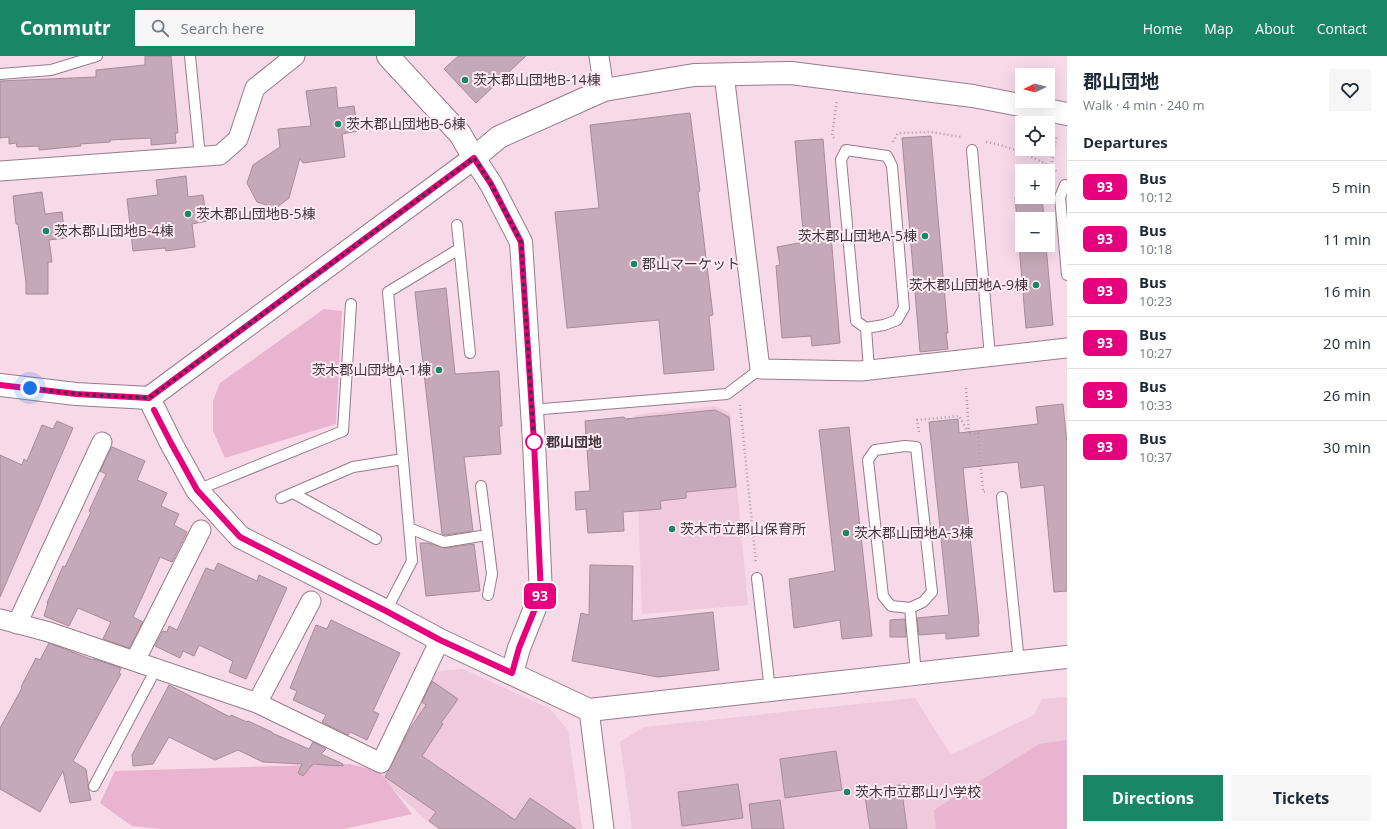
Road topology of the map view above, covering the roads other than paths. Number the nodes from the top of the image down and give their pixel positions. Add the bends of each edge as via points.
1 (97, 56) edge
2 (190, 56) edge
3 (295, 56) edge
4 (388, 56) edge
5 (599, 56) edge
6 (71, 60) edge
7 (0, 74) edge
8 (724, 74) junction
9 (604, 90) junction
10 (1067, 114) edge
11 (972, 150) dead end
12 (200, 157) junction
13 (474, 158) junction
14 (0, 171) edge
15 (1067, 186) edge
16 (457, 225) dead end
17 (459, 249) junction
18 (1067, 275) edge
19 (351, 304) dead end
20 (866, 328) junction
21 (1067, 348) edge
22 (470, 353) dead end
23 (990, 357) junction
24 (760, 369) junction
25 (869, 370) junction
26 (0, 385) edge
27 (149, 398) junction
28 (531, 410) junction
29 (102, 442) dead end
30 (403, 459) junction
31 (481, 486) dead end
32 (197, 490) junction
33 (293, 493) junction
34 (1002, 497) road end
35 (281, 498) dead end
36 (409, 528) junction
37 (201, 530) dead end
38 (487, 535) junction
39 (376, 539) dead end
40 (757, 578) road end
41 (488, 595) dead end
42 (311, 601) dead end
43 (910, 608) junction
44 (386, 611) junction
45 (8, 621) edge
46 (440, 640) junction
47 (1067, 657) edge
48 (135, 661) junction
49 (1019, 662) junction
50 (156, 669) junction
51 (512, 673) junction
52 (916, 674) junction
53 (770, 690) junction
54 (257, 703) junction
55 (589, 710) junction
56 (94, 786) dead end
57 (604, 829) edge

1 - 6 lane
2 - 12 lane
3 - 12 street via 255,88 238,139 220,155
4 - 13 street via 460,134
5 - 9 street
6 - 7 lane via 51,70
8 - 9 street via 694,75
8 - 10 street via 791,73 974,96
8 - 24 street
9 - 13 street via 499,138
11 - 23 lane
12 - 14 street
13 - 27 street
13 - 28 street via 491,184 521,242
15 - 18 lane via 1064,185 1060,197
16 - 17 lane
17 - 22 lane
17 - 30 lane via 388,292
19 - 32 lane via 343,431
20 - 20 lane via 856,321 841,160 846,150 887,156 892,166 904,308 897,320
20 - 25 lane
21 - 23 street
23 - 25 street
24 - 25 street
24 - 28 lane via 727,394
26 - 27 street via 76,394
27 - 32 street
28 - 51 street via 541,594 519,648
29 - 45 street
30 - 33 lane via 353,467
30 - 36 lane
31 - 38 lane
32 - 44 street via 240,537
33 - 35 lane
33 - 39 lane
34 - 49 lane
36 - 38 lane via 444,542
36 - 44 lane via 412,561
37 - 48 street
38 - 41 lane via 492,574
40 - 53 lane
42 - 54 street
43 - 43 lane via 891,606 883,596 868,460 875,450 905,446 916,447 932,592 923,602
43 - 52 lane
44 - 46 street
45 - 48 street
46 - 51 street
46 - 54 street via 381,763
47 - 49 street
48 - 50 street
49 - 52 street
50 - 54 street
50 - 56 lane
51 - 55 street
52 - 53 street
53 - 55 street
55 - 57 street

